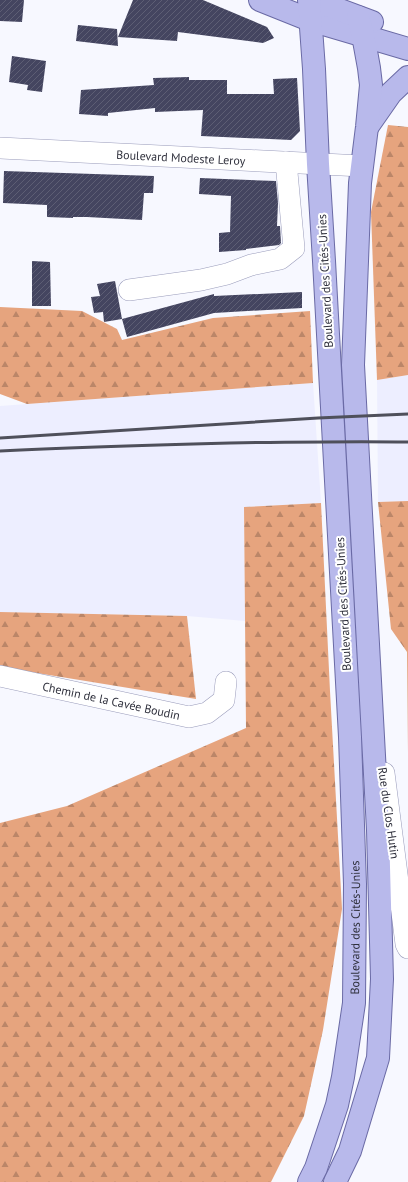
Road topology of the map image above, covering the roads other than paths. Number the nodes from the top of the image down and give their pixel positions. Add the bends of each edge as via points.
1 (249, 0) edge
2 (260, 0) edge
3 (311, 7) edge
4 (360, 26) junction
5 (408, 34) edge
6 (312, 48) junction
7 (408, 49) edge
8 (408, 77) edge
9 (367, 127) junction
10 (0, 148) edge
11 (286, 162) junction
12 (318, 164) junction
13 (362, 166) junction
14 (129, 290) dead end
15 (0, 676) edge
16 (371, 678) junction
17 (226, 682) dead end
18 (408, 948) edge
19 (309, 1182) edge
20 (335, 1182) edge

1 - 6 main road via 293,29
2 - 3 main road
3 - 4 main road
3 - 6 main road, Boulevard des Cités-Unies
4 - 5 main road
4 - 7 main road
4 - 9 main road, Boulevard des Cités-Unies via 370,68
6 - 12 main road, Boulevard des Cités-Unies
8 - 9 main road via 391,94
9 - 13 main road, Boulevard des Cités-Unies
10 - 11 street, Boulevard Modeste Leroy
11 - 12 street, Boulevard Modeste Leroy
11 - 14 street via 294,248 280,259 251,265 227,274
12 - 13 street, Boulevard Modeste Leroy
12 - 19 main road, Boulevard des Cités-Unies via 350,737 355,884 354,1003 337,1106
13 - 16 main road, Boulevard des Cités-Unies via 353,365
15 - 17 street, Chemin de la Cavée Boudin via 189,717 207,713 224,700
16 - 18 street, Rue du Clos Hutin
16 - 20 main road, Boulevard des Cités-Unies via 382,971 378,1058 350,1151

